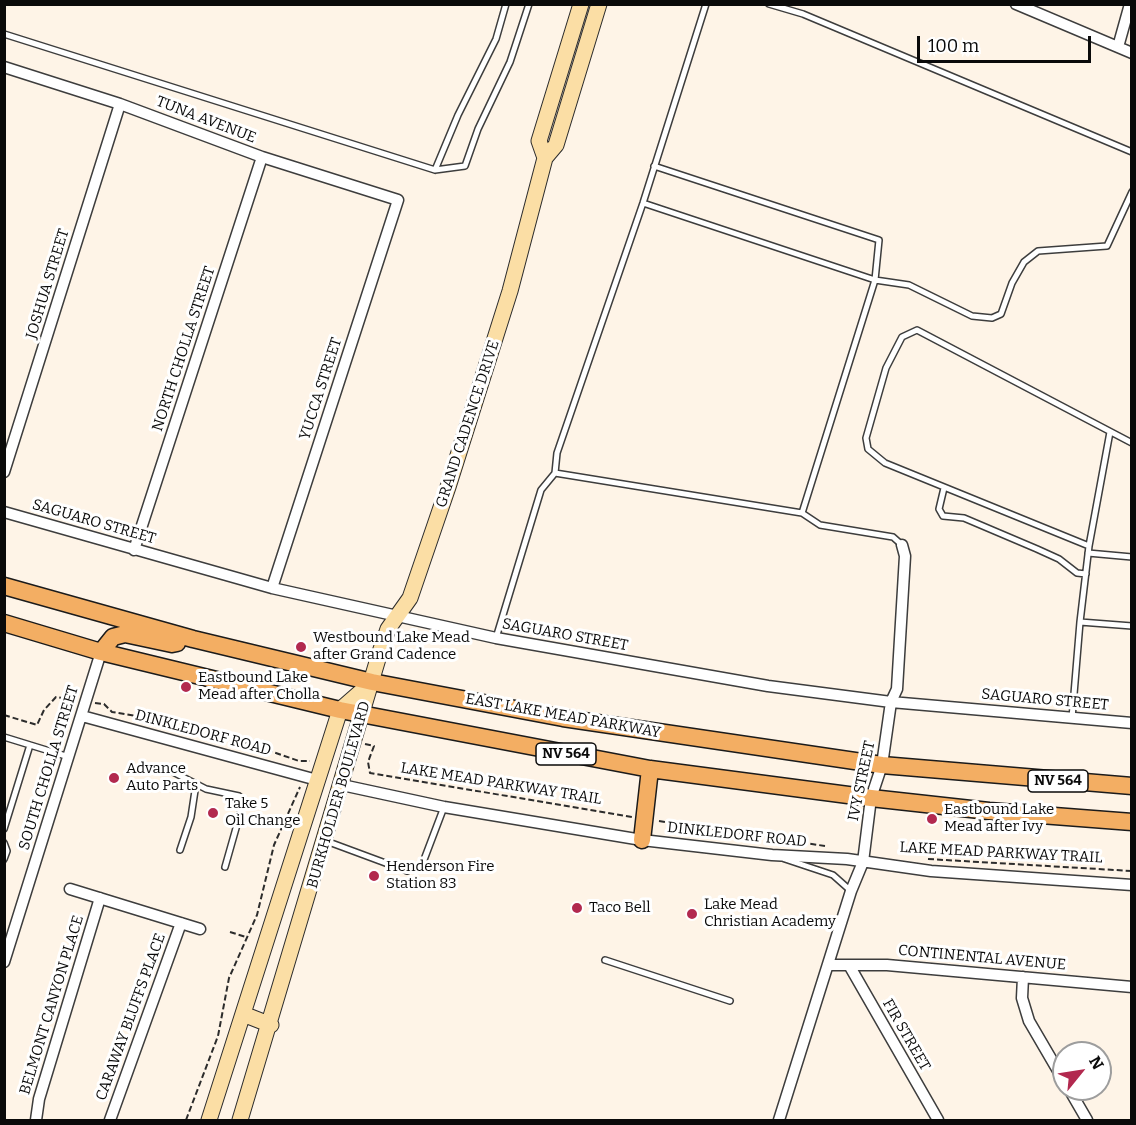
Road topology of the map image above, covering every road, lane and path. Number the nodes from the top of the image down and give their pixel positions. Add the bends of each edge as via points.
1 (506, 4) edge
2 (529, 4) edge
3 (581, 4) edge
4 (599, 4) edge
5 (706, 4) edge
6 (769, 4) edge
7 (1017, 4) edge
8 (1131, 4) edge
9 (4, 34) edge
10 (1118, 47) junction
11 (1131, 52) edge
12 (4, 67) edge
13 (120, 104) junction
14 (1131, 152) edge
15 (262, 157) junction
16 (545, 159) junction
17 (654, 166) junction
18 (435, 170) junction
19 (1131, 192) edge
20 (398, 200) joint
21 (643, 203) junction
22 (875, 280) junction
23 (1110, 432) junction
24 (1131, 443) edge
25 (4, 472) edge
26 (555, 473) junction
27 (944, 488) junction
28 (4, 512) edge
29 (802, 513) junction
30 (902, 544) joint
31 (1089, 546) junction
32 (134, 550) junction
33 (1088, 553) junction
34 (1131, 557) edge
35 (1086, 574) junction
36 (4, 586) edge
37 (272, 588) junction
38 (398, 616) junction
39 (1080, 622) junction
40 (4, 623) edge
41 (1131, 626) edge
42 (496, 638) junction
43 (193, 639) junction
44 (101, 652) junction
45 (372, 682) junction
46 (891, 702) junction
47 (340, 710) junction
48 (363, 715) junction
49 (82, 716) junction
50 (1072, 718) junction
51 (1131, 723) edge
52 (4, 737) edge
53 (30, 745) junction
54 (374, 746) dead end
55 (69, 757) junction
56 (310, 761) dead end
57 (882, 765) junction
58 (650, 769) junction
59 (171, 771) dead end
60 (311, 778) junction
61 (196, 784) junction
62 (342, 785) junction
63 (1131, 786) edge
64 (871, 798) junction
65 (444, 807) junction
66 (1131, 810) edge
67 (628, 816) dead end
68 (1103, 820) junction
69 (656, 821) dead end
70 (1131, 822) edge
71 (4, 829) edge
72 (642, 840) junction
73 (326, 842) junction
74 (4, 843) edge
75 (825, 846) dead end
76 (180, 850) dead end
77 (772, 855) junction
78 (4, 860) edge
79 (922, 860) dead end
80 (863, 862) junction
81 (225, 867) dead end
82 (1131, 871) edge
83 (1131, 885) edge
84 (70, 889) dead end
85 (851, 891) junction
86 (100, 898) junction
87 (181, 923) junction
88 (272, 924) junction
89 (200, 929) dead end
90 (299, 931) junction
91 (230, 932) dead end
92 (246, 937) junction
93 (605, 960) dead end
94 (4, 962) edge
95 (830, 964) junction
96 (849, 965) junction
97 (1023, 977) junction
98 (1131, 987) edge
99 (730, 1001) dead end
100 (243, 1014) junction
101 (271, 1024) junction
102 (1052, 1060) edge
103 (1076, 1101) edge
104 (36, 1120) edge
105 (111, 1120) edge
106 (186, 1120) edge
107 (210, 1120) edge
108 (240, 1120) edge
109 (779, 1120) edge
110 (938, 1120) edge
111 (1087, 1120) edge

1 - 18 lane via 496,39
2 - 18 lane via 510,62 465,166
3 - 16 main road, GRAND CADENCE DRIVE via 539,141
4 - 16 main road, GRAND CADENCE DRIVE via 556,145
5 - 17 lane
6 - 14 lane via 803,14
7 - 10 street
8 - 10 street
9 - 18 lane
10 - 11 street
12 - 13 street, TUNA AVENUE
13 - 15 street, TUNA AVENUE
13 - 25 street, JOSHUA STREET
15 - 20 street, TUNA AVENUE
15 - 32 street, NORTH CHOLLA STREET
16 - 38 main road, GRAND CADENCE DRIVE via 510,291 448,487 410,598
17 - 21 lane
17 - 22 lane via 879,240
19 - 22 lane via 1107,246 1038,251 1024,262 1001,314 992,318 972,316 909,285
20 - 37 street, YUCCA STREET
21 - 22 lane
21 - 26 lane via 557,453
22 - 29 lane
23 - 24 lane
23 - 27 lane via 922,332 912,331 902,337 885,368 866,444 878,459
23 - 31 lane
26 - 29 lane
26 - 42 lane via 541,490
27 - 31 lane
27 - 35 lane via 939,509 943,516 964,518
28 - 32 street, SAGUARO STREET
29 - 30 lane via 820,525 893,537
30 - 46 street, IVY STREET via 905,556 901,634 897,689
31 - 33 lane
32 - 37 street, SAGUARO STREET
33 - 34 lane
33 - 35 lane
35 - 39 lane
36 - 43 main road, EAST LAKE MEAD PARKWAY / NV 564
37 - 38 street, SAGUARO STREET
38 - 42 street, SAGUARO STREET
38 - 45 main road, GRAND CADENCE DRIVE via 388,629
39 - 41 lane
39 - 50 lane
40 - 44 main road, NV 564
42 - 46 street, SAGUARO STREET via 768,686
43 - 44 main road via 172,644 125,634 113,637
43 - 45 main road, EAST LAKE MEAD PARKWAY / NV 564
44 - 47 main road, NV 564
44 - 49 street, SOUTH CHOLLA STREET
45 - 47 main road, BURKHOLDER BOULEVARD
45 - 48 main road, BURKHOLDER BOULEVARD
45 - 57 main road, EAST LAKE MEAD PARKWAY / NV 564 via 563,718
46 - 50 street, SAGUARO STREET
46 - 57 street, IVY STREET
47 - 48 main road, NV 564
47 - 60 main road, BURKHOLDER BOULEVARD
48 - 58 main road, NV 564
48 - 62 main road, BURKHOLDER BOULEVARD
49 - 55 street, SOUTH CHOLLA STREET
49 - 60 street, DINKLEDORF ROAD
50 - 51 street, SAGUARO STREET
52 - 53 lane
53 - 55 lane
53 - 71 lane
54 - 67 path, LAKE MEAD PARKWAY TRAIL via 368,762 369,774
55 - 94 street, SOUTH CHOLLA STREET
56 - 60 path
57 - 63 main road, EAST LAKE MEAD PARKWAY / NV 564
57 - 64 street, IVY STREET
58 - 64 main road, NV 564
58 - 72 main road
59 - 61 lane
60 - 88 main road, BURKHOLDER BOULEVARD
60 - 92 path via 274,845 256,915
61 - 76 lane
61 - 81 lane via 244,800
62 - 65 street, DINKLEDORF ROAD
62 - 73 main road, BURKHOLDER BOULEVARD
64 - 68 main road, NV 564
64 - 80 street, IVY STREET
65 - 72 street, DINKLEDORF ROAD
65 - 73 lane via 422,866 406,871
66 - 68 main road
68 - 70 main road, NV 564
69 - 75 path
72 - 77 street, DINKLEDORF ROAD
73 - 90 main road, BURKHOLDER BOULEVARD
74 - 78 lane
77 - 80 street, DINKLEDORF ROAD
77 - 85 lane via 833,874
79 - 82 path, LAKE MEAD PARKWAY TRAIL via 951,858
80 - 83 street, DINKLEDORF ROAD via 931,871
80 - 85 street, IVY STREET
84 - 86 street
85 - 95 street, IVY STREET
86 - 87 street
86 - 104 street, BELMONT CANYON PLACE
87 - 89 street
87 - 105 street, CARAWAY BLUFFS PLACE
88 - 90 main road
88 - 100 main road, BURKHOLDER BOULEVARD
90 - 101 main road, BURKHOLDER BOULEVARD
91 - 92 path
92 - 106 path via 229,978 218,1036
93 - 99 lane
95 - 96 street, CONTINENTAL AVENUE
95 - 109 street, IVY STREET
96 - 97 street, CONTINENTAL AVENUE
96 - 110 street, FIR STREET
97 - 98 street, CONTINENTAL AVENUE
97 - 102 street via 1022,998 1029,1021
100 - 101 main road
100 - 107 main road, BURKHOLDER BOULEVARD
101 - 108 main road, BURKHOLDER BOULEVARD
103 - 111 street

